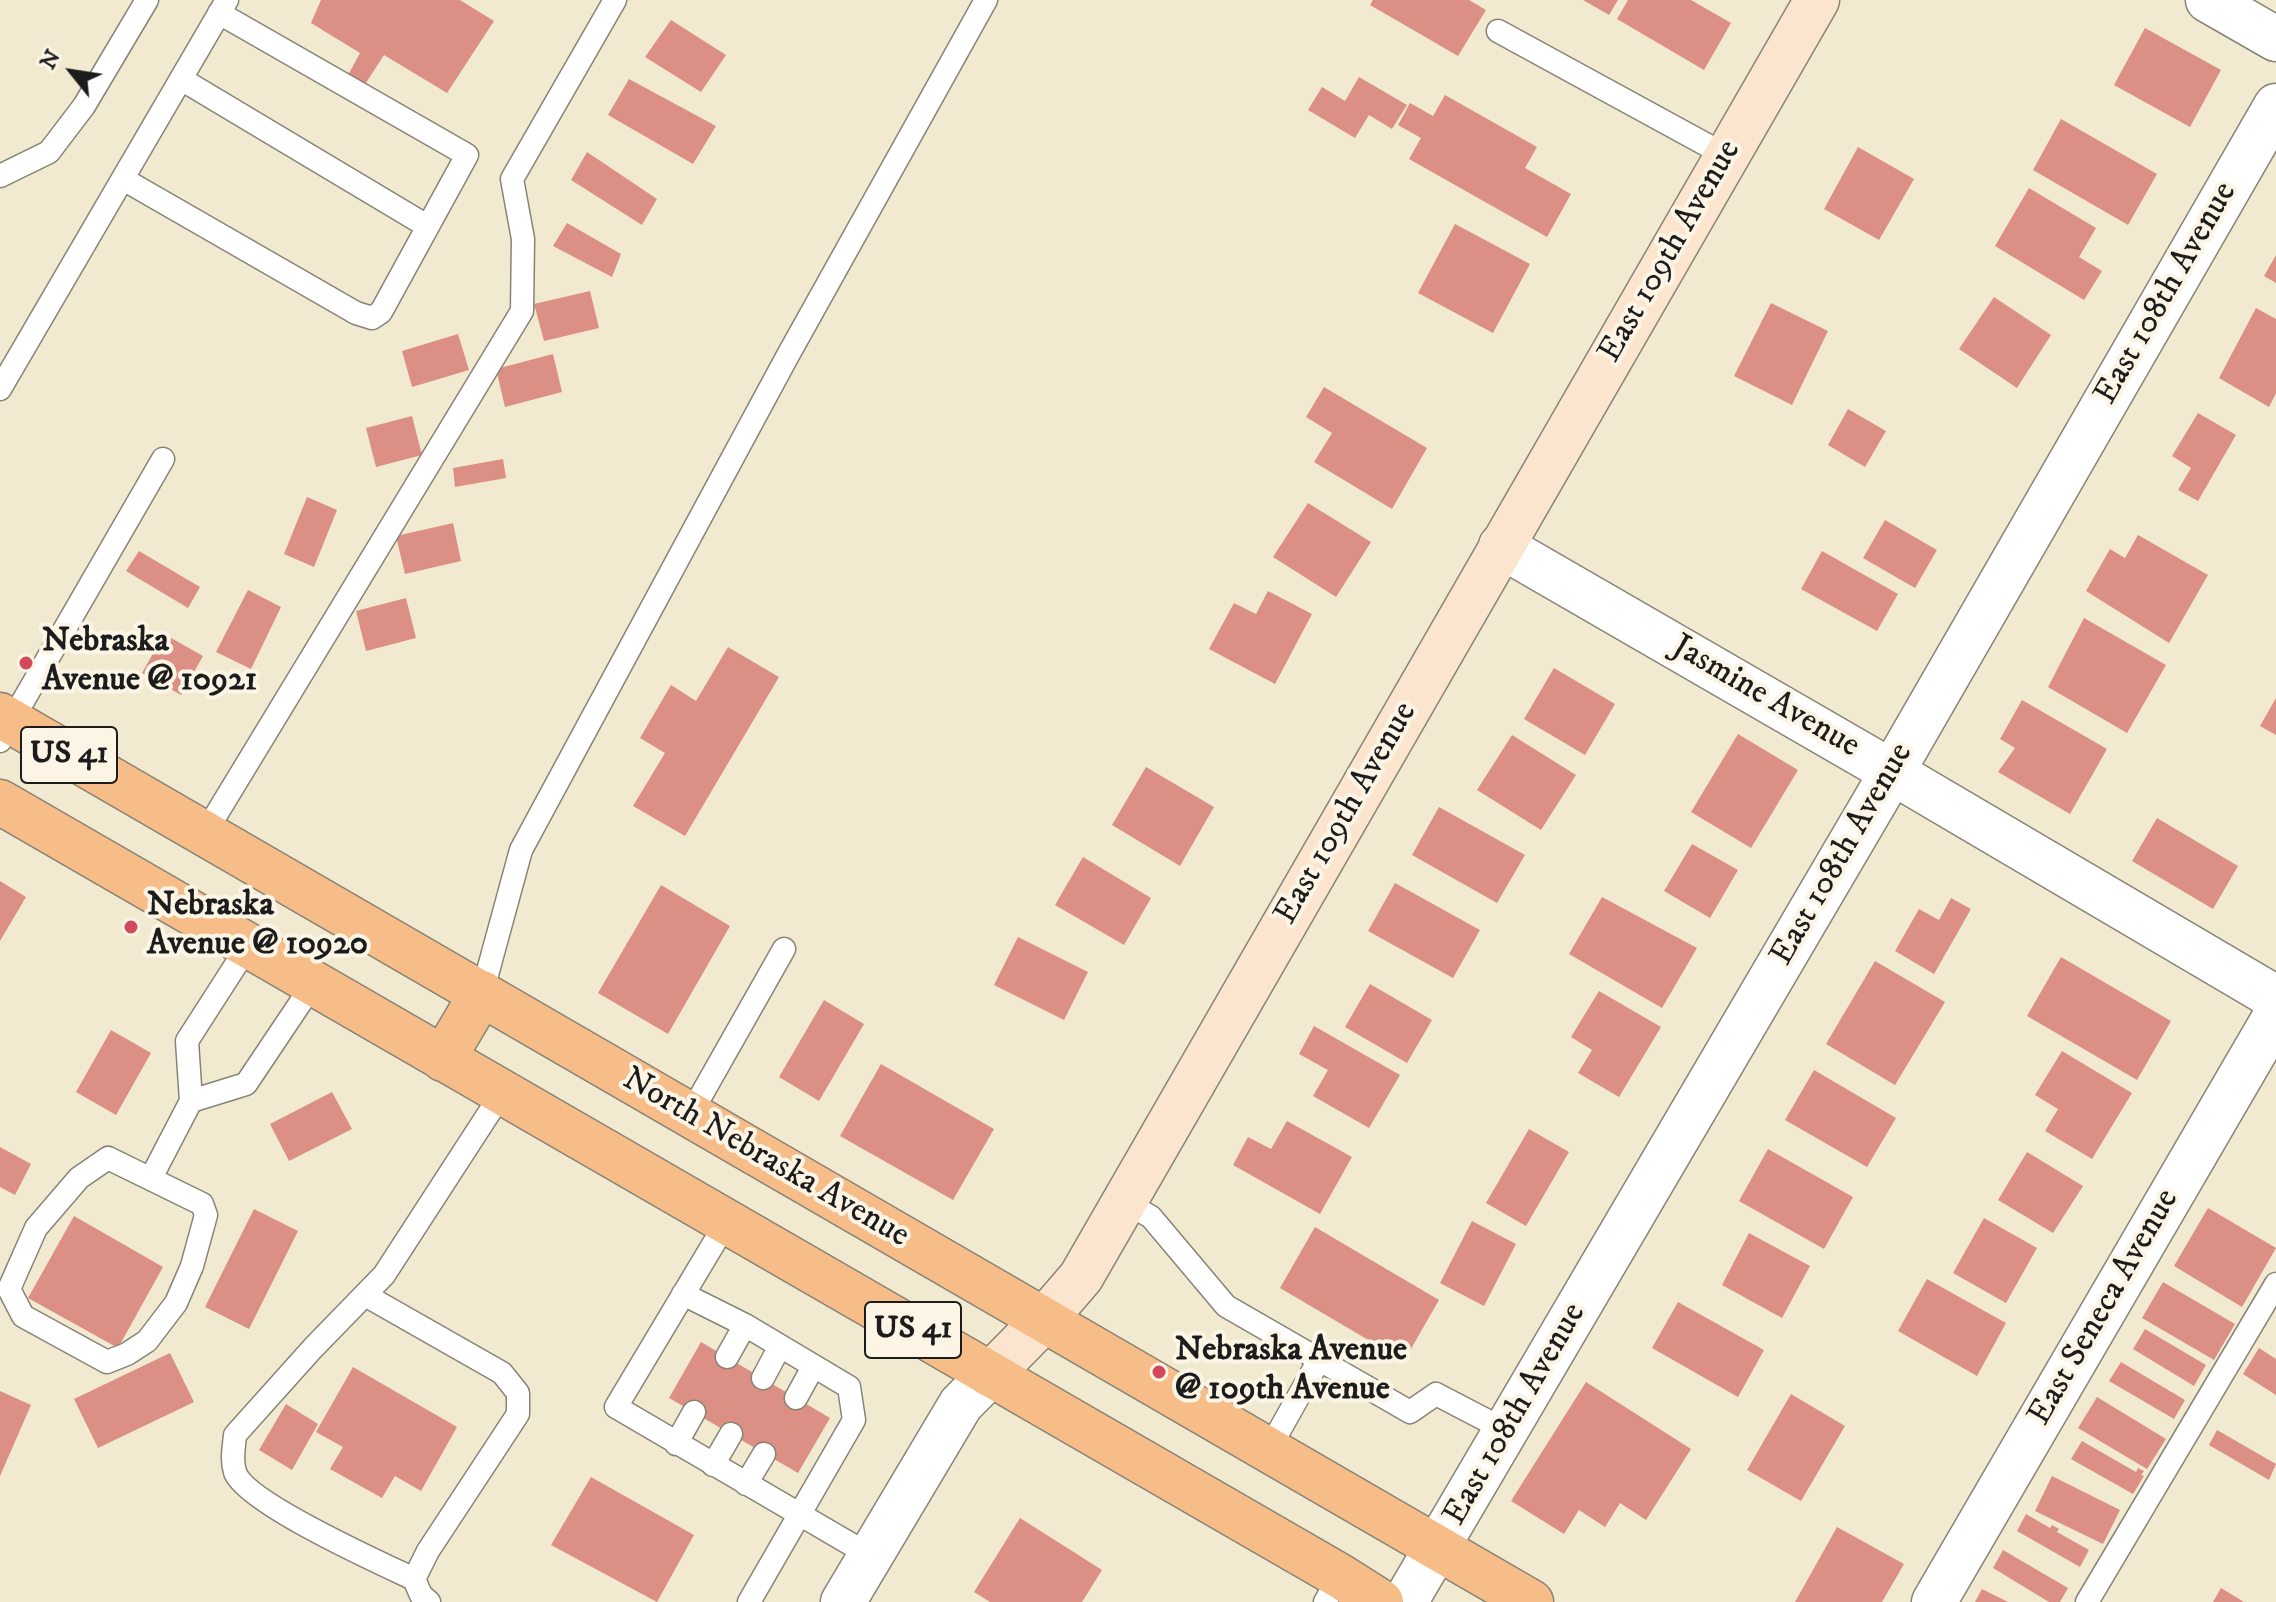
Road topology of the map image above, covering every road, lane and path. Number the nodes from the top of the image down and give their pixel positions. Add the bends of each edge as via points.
1 (147, 0) edge
2 (615, 0) edge
3 (986, 0) edge
4 (1817, 0) edge
5 (2208, 0) edge
6 (223, 7) edge
7 (1498, 31) dead end
8 (2276, 39) edge
9 (181, 79) junction
10 (2276, 106) edge
11 (1727, 156) junction
12 (0, 176) edge
13 (123, 179) junction
14 (427, 226) junction
15 (0, 389) edge
16 (163, 459) dead end
17 (1501, 546) junction
18 (4, 726) edge
19 (1892, 772) junction
20 (0, 802) edge
21 (205, 833) junction
22 (248, 946) junction
23 (784, 949) dead end
24 (313, 984) junction
25 (482, 993) junction
26 (2276, 998) edge
27 (2276, 1015) edge
28 (443, 1059) junction
29 (502, 1093) junction
30 (191, 1101) junction
31 (690, 1115) junction
32 (151, 1178) junction
33 (1124, 1201) junction
34 (726, 1223) junction
35 (2276, 1284) edge
36 (683, 1294) junction
37 (365, 1295) junction
38 (1044, 1320) junction
39 (745, 1325) junction
40 (780, 1346) junction
41 (727, 1357) dead end
42 (1319, 1360) junction
43 (813, 1367) junction
44 (990, 1375) junction
45 (763, 1378) dead end
46 (796, 1398) dead end
47 (694, 1412) dead end
48 (1507, 1431) junction
49 (731, 1434) dead end
50 (676, 1444) junction
51 (1269, 1449) junction
52 (764, 1454) dead end
53 (713, 1465) junction
54 (746, 1484) junction
55 (800, 1515) junction
56 (1437, 1548) junction
57 (871, 1556) junction
58 (414, 1579) junction
59 (1333, 1589) edge
60 (429, 1602) edge
61 (749, 1602) edge
62 (843, 1602) edge
63 (1381, 1602) edge
64 (1405, 1602) edge
65 (1531, 1602) edge
66 (1934, 1602) edge
67 (2087, 1602) edge

1 - 12 lane via 84,106 49,152
2 - 21 lane via 512,179 523,239 522,311
3 - 25 lane via 521,850
4 - 11 street, East 109th Avenue
5 - 8 street
6 - 9 lane
6 - 14 lane via 467,155
7 - 11 lane
9 - 13 lane
9 - 14 lane
10 - 19 street, East 108th Avenue
11 - 17 street, East 109th Avenue
13 - 14 lane via 372,318 381,312
13 - 15 lane
16 - 18 lane
17 - 19 street, Jasmine Avenue
17 - 33 street, East 109th Avenue
18 - 21 main road, North Nebraska Avenue / US 41
19 - 26 street, Jasmine Avenue
19 - 48 street, East 108th Avenue
20 - 22 main road, US 41
21 - 25 main road, North Nebraska Avenue / US 41
22 - 24 main road, US 41
22 - 30 lane via 187,1041
23 - 31 lane
24 - 28 main road, US 41
24 - 30 lane via 246,1084
25 - 28 main road
25 - 31 main road, North Nebraska Avenue / US 41
27 - 66 street, East Seneca Avenue
28 - 29 main road, US 41
29 - 34 main road, US 41
29 - 37 lane via 384,1275
30 - 32 lane
31 - 38 main road, North Nebraska Avenue / US 41
32 - 32 lane via 108,1158 79,1178 36,1228 9,1289 23,1316 107,1362 147,1341 176,1303 206,1215 202,1204
33 - 38 street, East 109th Avenue via 1081,1277
33 - 42 lane via 1151,1217 1226,1306
34 - 36 lane
34 - 44 main road, US 41
35 - 67 lane
36 - 39 lane
36 - 50 lane via 616,1407
37 - 58 lane via 502,1373 518,1393 518,1414
37 - 58 lane via 235,1435 235,1474 250,1490 324,1537
38 - 44 street, East 109th Avenue
38 - 51 main road, North Nebraska Avenue / US 41
39 - 40 lane
39 - 41 lane
40 - 43 lane
40 - 45 lane
42 - 48 lane via 1410,1412 1436,1394
42 - 51 lane
43 - 46 lane
43 - 55 lane via 849,1387 854,1420
44 - 57 street, East 109th Avenue via 961,1404
44 - 59 main road, US 41
47 - 50 lane
48 - 56 street, East 108th Avenue
49 - 53 lane
50 - 53 lane
51 - 56 main road, North Nebraska Avenue / US 41
52 - 54 lane
53 - 54 lane
54 - 55 lane
55 - 57 lane
55 - 61 lane
56 - 64 street, East 108th Avenue
56 - 65 main road, North Nebraska Avenue / US 41
57 - 62 street, East 109th Avenue
58 - 60 lane
59 - 63 main road, US 41

